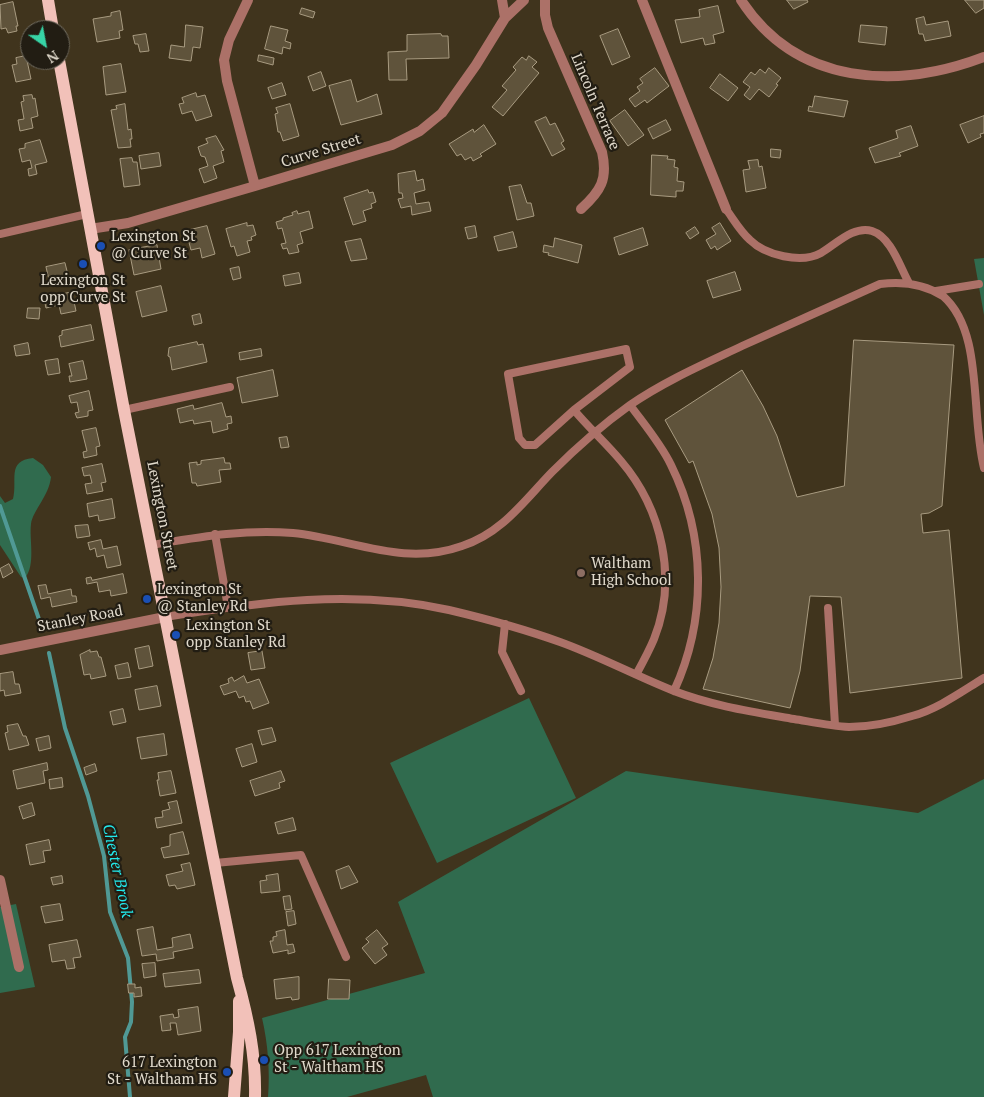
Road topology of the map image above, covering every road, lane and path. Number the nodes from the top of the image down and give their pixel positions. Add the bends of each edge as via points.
1 (48, 0) edge
2 (248, 0) edge
3 (502, 0) edge
4 (524, 0) edge
5 (546, 0) edge
6 (642, 0) edge
7 (741, 0) edge
8 (505, 18) junction
9 (51, 20) edge
10 (984, 57) edge
11 (61, 70) edge
12 (255, 186) junction
13 (581, 209) dead end
14 (726, 209) joint
15 (87, 214) junction
16 (90, 229) junction
17 (0, 234) edge
18 (909, 283) junction
19 (979, 284) dead end
20 (936, 291) junction
21 (230, 387) dead end
22 (630, 405) junction
23 (124, 410) junction
24 (574, 410) junction
25 (593, 433) junction
26 (984, 468) edge
27 (215, 534) junction
28 (151, 545) junction
29 (228, 607) junction
30 (828, 608) dead end
31 (165, 617) junction
32 (505, 624) junction
33 (0, 650) edge
34 (637, 673) junction
35 (984, 678) edge
36 (522, 691) dead end
37 (674, 691) junction
38 (835, 726) junction
39 (215, 863) junction
40 (0, 880) edge
41 (346, 957) dead end
42 (19, 967) dead end
43 (237, 978) junction
44 (234, 1097) edge
45 (255, 1097) edge

1 - 9 main road
2 - 12 street via 229,40 224,60
3 - 8 street
4 - 8 street, Curve Street
5 - 13 street, Lincoln Terrace via 548,28 602,152 605,166 604,180 593,198
6 - 14 street
7 - 10 street via 761,25 784,45 842,72 871,77 930,74
8 - 12 street, Curve Street via 456,95 442,113 420,131 392,145
11 - 15 main road, Lexington Street
12 - 16 street, Curve Street via 128,223
14 - 18 lane via 751,241 767,251 786,256 810,258 853,233 873,231 888,243
15 - 16 main road, Lexington Street
15 - 17 lane
16 - 23 main road, Lexington Street
18 - 20 lane
18 - 22 lane via 880,284 693,368
19 - 20 lane
20 - 26 lane via 956,305 975,339 979,435
21 - 23 lane
22 - 25 lane
22 - 37 lane via 671,464 686,501 695,548 700,591 695,632
23 - 28 main road, Lexington Street
24 - 24 lane via 630,367 626,349 508,374 519,438 525,445 535,445
24 - 25 lane
25 - 27 lane via 506,521 485,536 439,553 404,554 295,534 253,530
25 - 34 lane via 621,461 642,491 664,550 663,606 654,639
27 - 28 lane
27 - 29 lane
28 - 31 main road, Lexington Street
29 - 31 lane
29 - 32 lane via 271,601 328,599 389,602 447,610
30 - 38 lane
31 - 33 street, Stanley Road
31 - 39 main road, Lexington Street
32 - 34 lane via 561,642
32 - 36 lane via 502,652
34 - 37 lane
35 - 38 lane via 938,706 915,715 889,722
37 - 38 lane via 740,710
39 - 41 lane via 301,855
39 - 43 main road, Lexington Street
40 - 42 street
43 - 44 main road, Lexington Street via 239,1032
43 - 45 main road, Lexington Street via 253,1045

